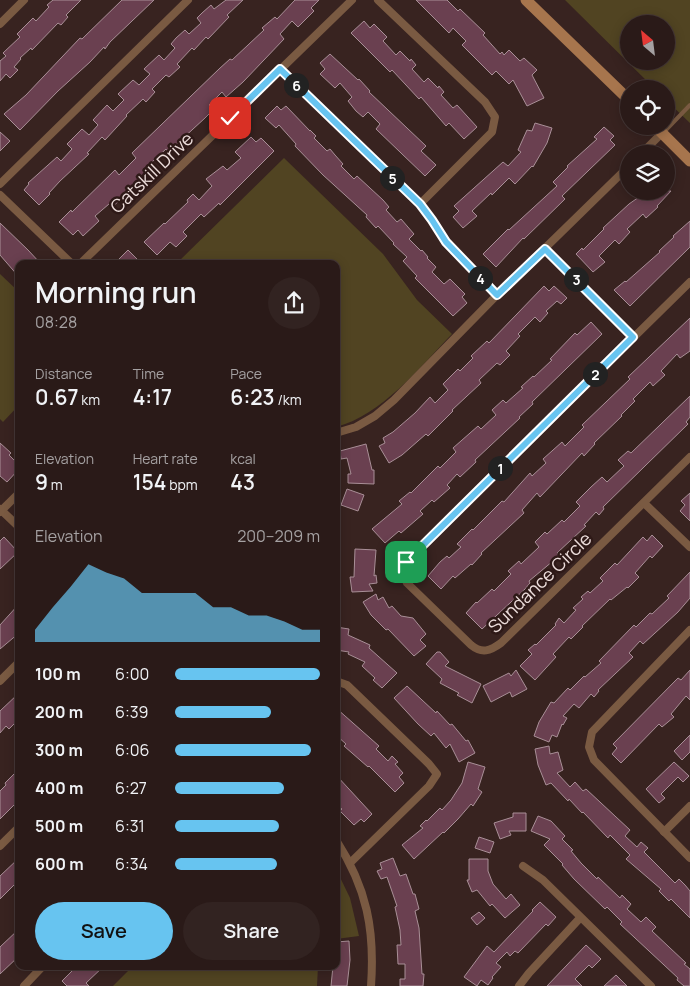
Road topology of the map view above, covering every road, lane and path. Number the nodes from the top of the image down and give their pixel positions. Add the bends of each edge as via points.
1 (24, 0) edge
2 (188, 0) edge
3 (352, 0) edge
4 (378, 0) edge
5 (526, 0) edge
6 (0, 24) edge
7 (280, 69) junction
8 (620, 91) edge
9 (690, 105) edge
10 (675, 117) edge
11 (664, 135) edge
12 (690, 161) edge
13 (620, 175) edge
14 (0, 184) edge
15 (0, 196) edge
16 (420, 204) junction
17 (545, 249) junction
18 (68, 260) edge
19 (84, 260) edge
20 (690, 282) edge
21 (497, 295) junction
22 (633, 337) junction
23 (340, 432) edge
24 (690, 457) edge
25 (15, 497) edge
26 (644, 502) junction
27 (0, 510) edge
28 (15, 523) edge
29 (690, 547) edge
30 (690, 630) edge
31 (15, 666) edge
32 (0, 681) edge
33 (340, 682) edge
34 (690, 806) edge
35 (15, 831) edge
36 (664, 832) junction
37 (0, 846) edge
38 (340, 847) edge
39 (690, 858) edge
40 (350, 863) junction
41 (523, 866) dead end
42 (580, 918) junction
43 (39, 970) edge
44 (24, 986) edge
45 (371, 986) edge
46 (519, 986) edge
47 (651, 986) edge

1 - 6 street
2 - 14 street
3 - 7 street, Catskill Drive
4 - 16 street via 485,102 495,117 492,132
5 - 8 main road
7 - 16 street
7 - 19 street, Catskill Drive
9 - 10 lane
11 - 12 main road
13 - 17 street
15 - 18 street
16 - 21 street via 446,242
17 - 21 street
17 - 22 street
20 - 22 street, Sundance Circle
21 - 23 street via 394,400 375,416
22 - 26 street, Sundance Circle via 408,559 403,566 404,578 471,645 480,650 490,650
24 - 26 street, Sundance Circle
25 - 27 street
26 - 29 street
27 - 28 street
30 - 36 street via 592,732 589,747 594,760
31 - 32 street
33 - 40 street via 347,685 437,774 429,786
34 - 36 street
35 - 37 street
36 - 39 street
38 - 40 street
40 - 45 street via 370,922 373,941
41 - 42 street via 543,880
42 - 46 street
42 - 47 street
43 - 44 street

